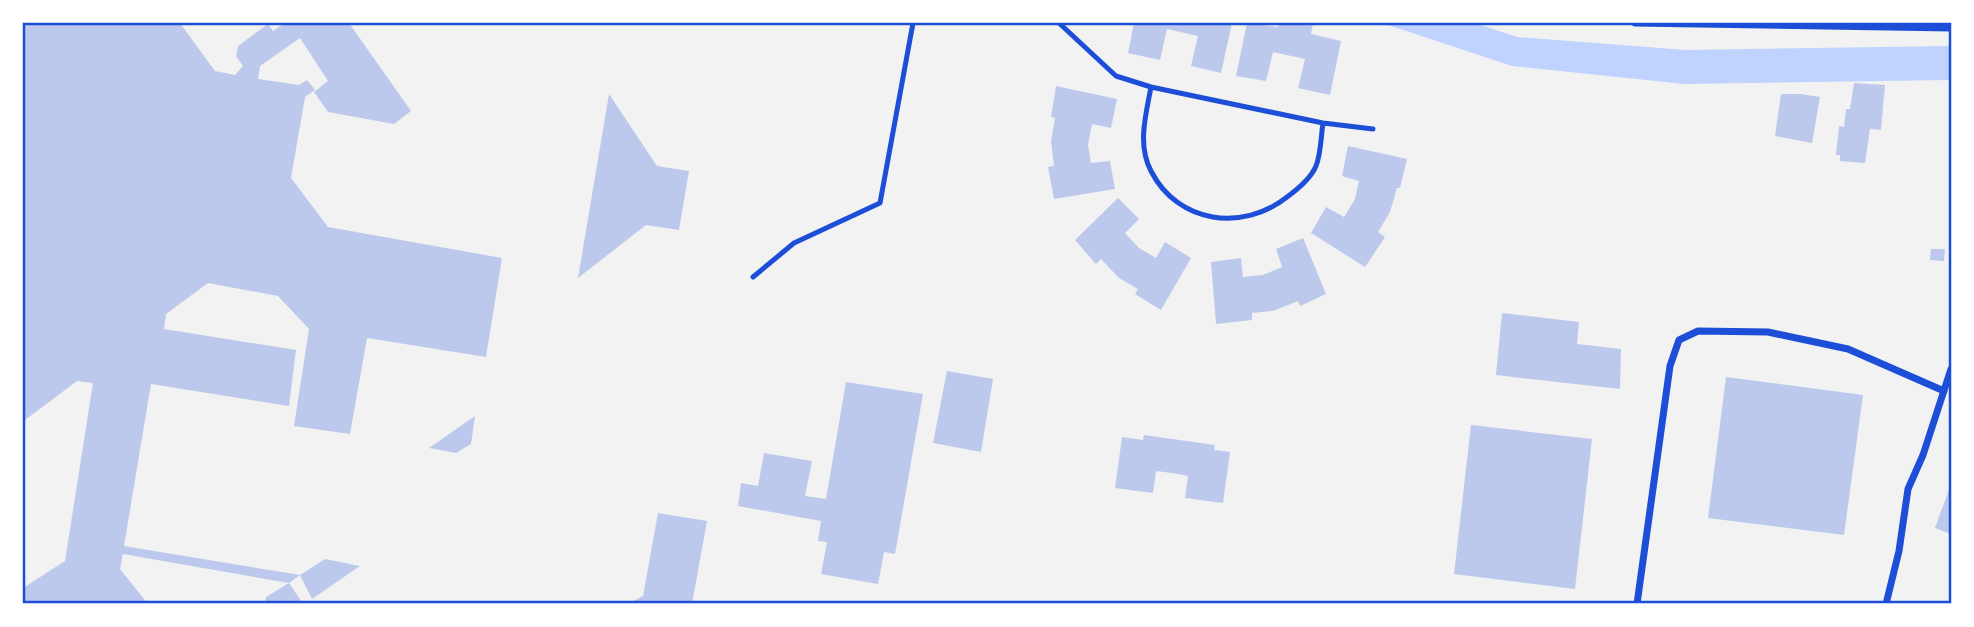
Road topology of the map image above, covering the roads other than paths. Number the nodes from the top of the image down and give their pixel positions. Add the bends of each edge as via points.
1 (913, 23) edge
2 (1059, 23) edge
3 (1635, 23) edge
4 (1951, 29) edge
5 (1151, 87) junction
6 (1323, 123) junction
7 (1373, 129) dead end
8 (753, 277) dead end
9 (1951, 369) edge
10 (1944, 391) junction
11 (1637, 604) edge
12 (1886, 604) edge

1 - 8 lane via 880,203 794,243
2 - 5 lane via 1116,76
3 - 4 street
5 - 6 lane
5 - 6 lane via 1143,137 1150,170 1173,201 1202,215 1237,220 1272,209 1300,187 1316,166
6 - 7 lane
9 - 10 street
10 - 11 street via 1848,349 1768,332 1698,331 1679,340 1670,366
10 - 12 street via 1908,489

